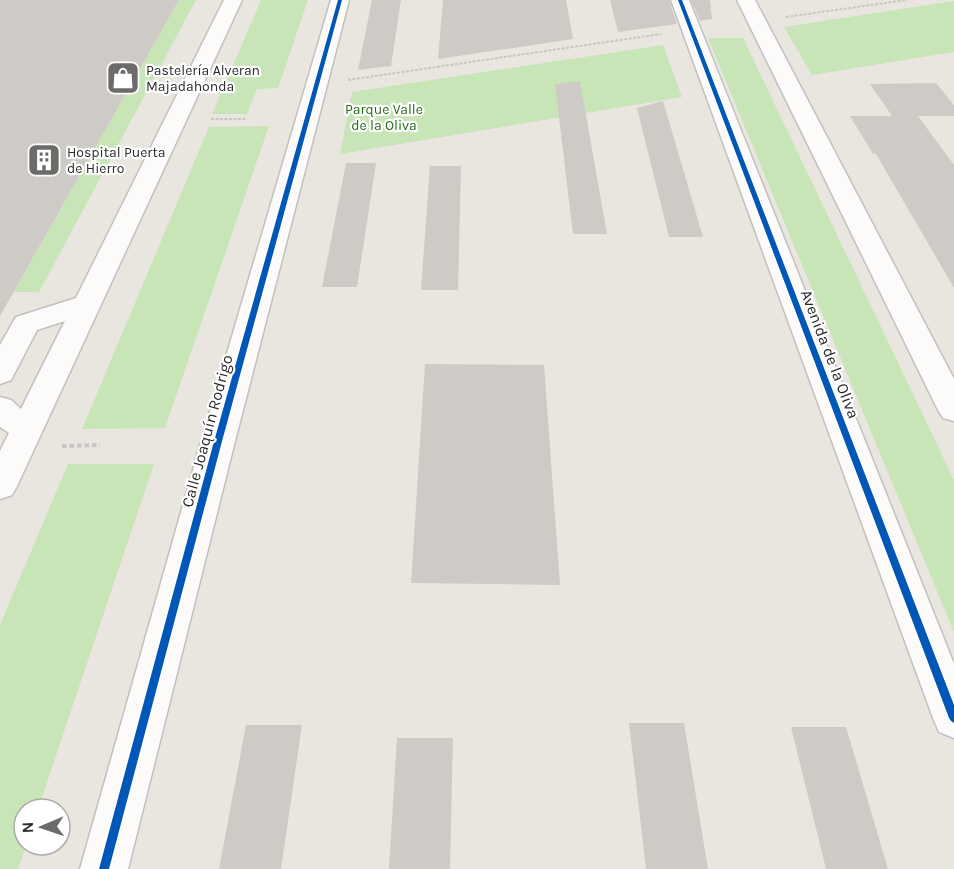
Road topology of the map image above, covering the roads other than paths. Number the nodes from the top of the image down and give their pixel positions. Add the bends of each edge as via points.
1 (223, 0) edge
2 (233, 0) edge
3 (340, 0) edge
4 (680, 0) edge
5 (746, 0) edge
6 (75, 307) junction
7 (0, 373) edge
8 (954, 410) edge
9 (9, 416) edge
10 (0, 457) edge
11 (0, 486) edge
12 (954, 718) edge
13 (104, 869) edge

1 - 6 street
2 - 11 street
3 - 13 street, Calle Joaquín Rodrigo
4 - 12 street, Avenida de la Oliva
5 - 8 street
6 - 7 street via 26,324
6 - 9 street
9 - 10 street

